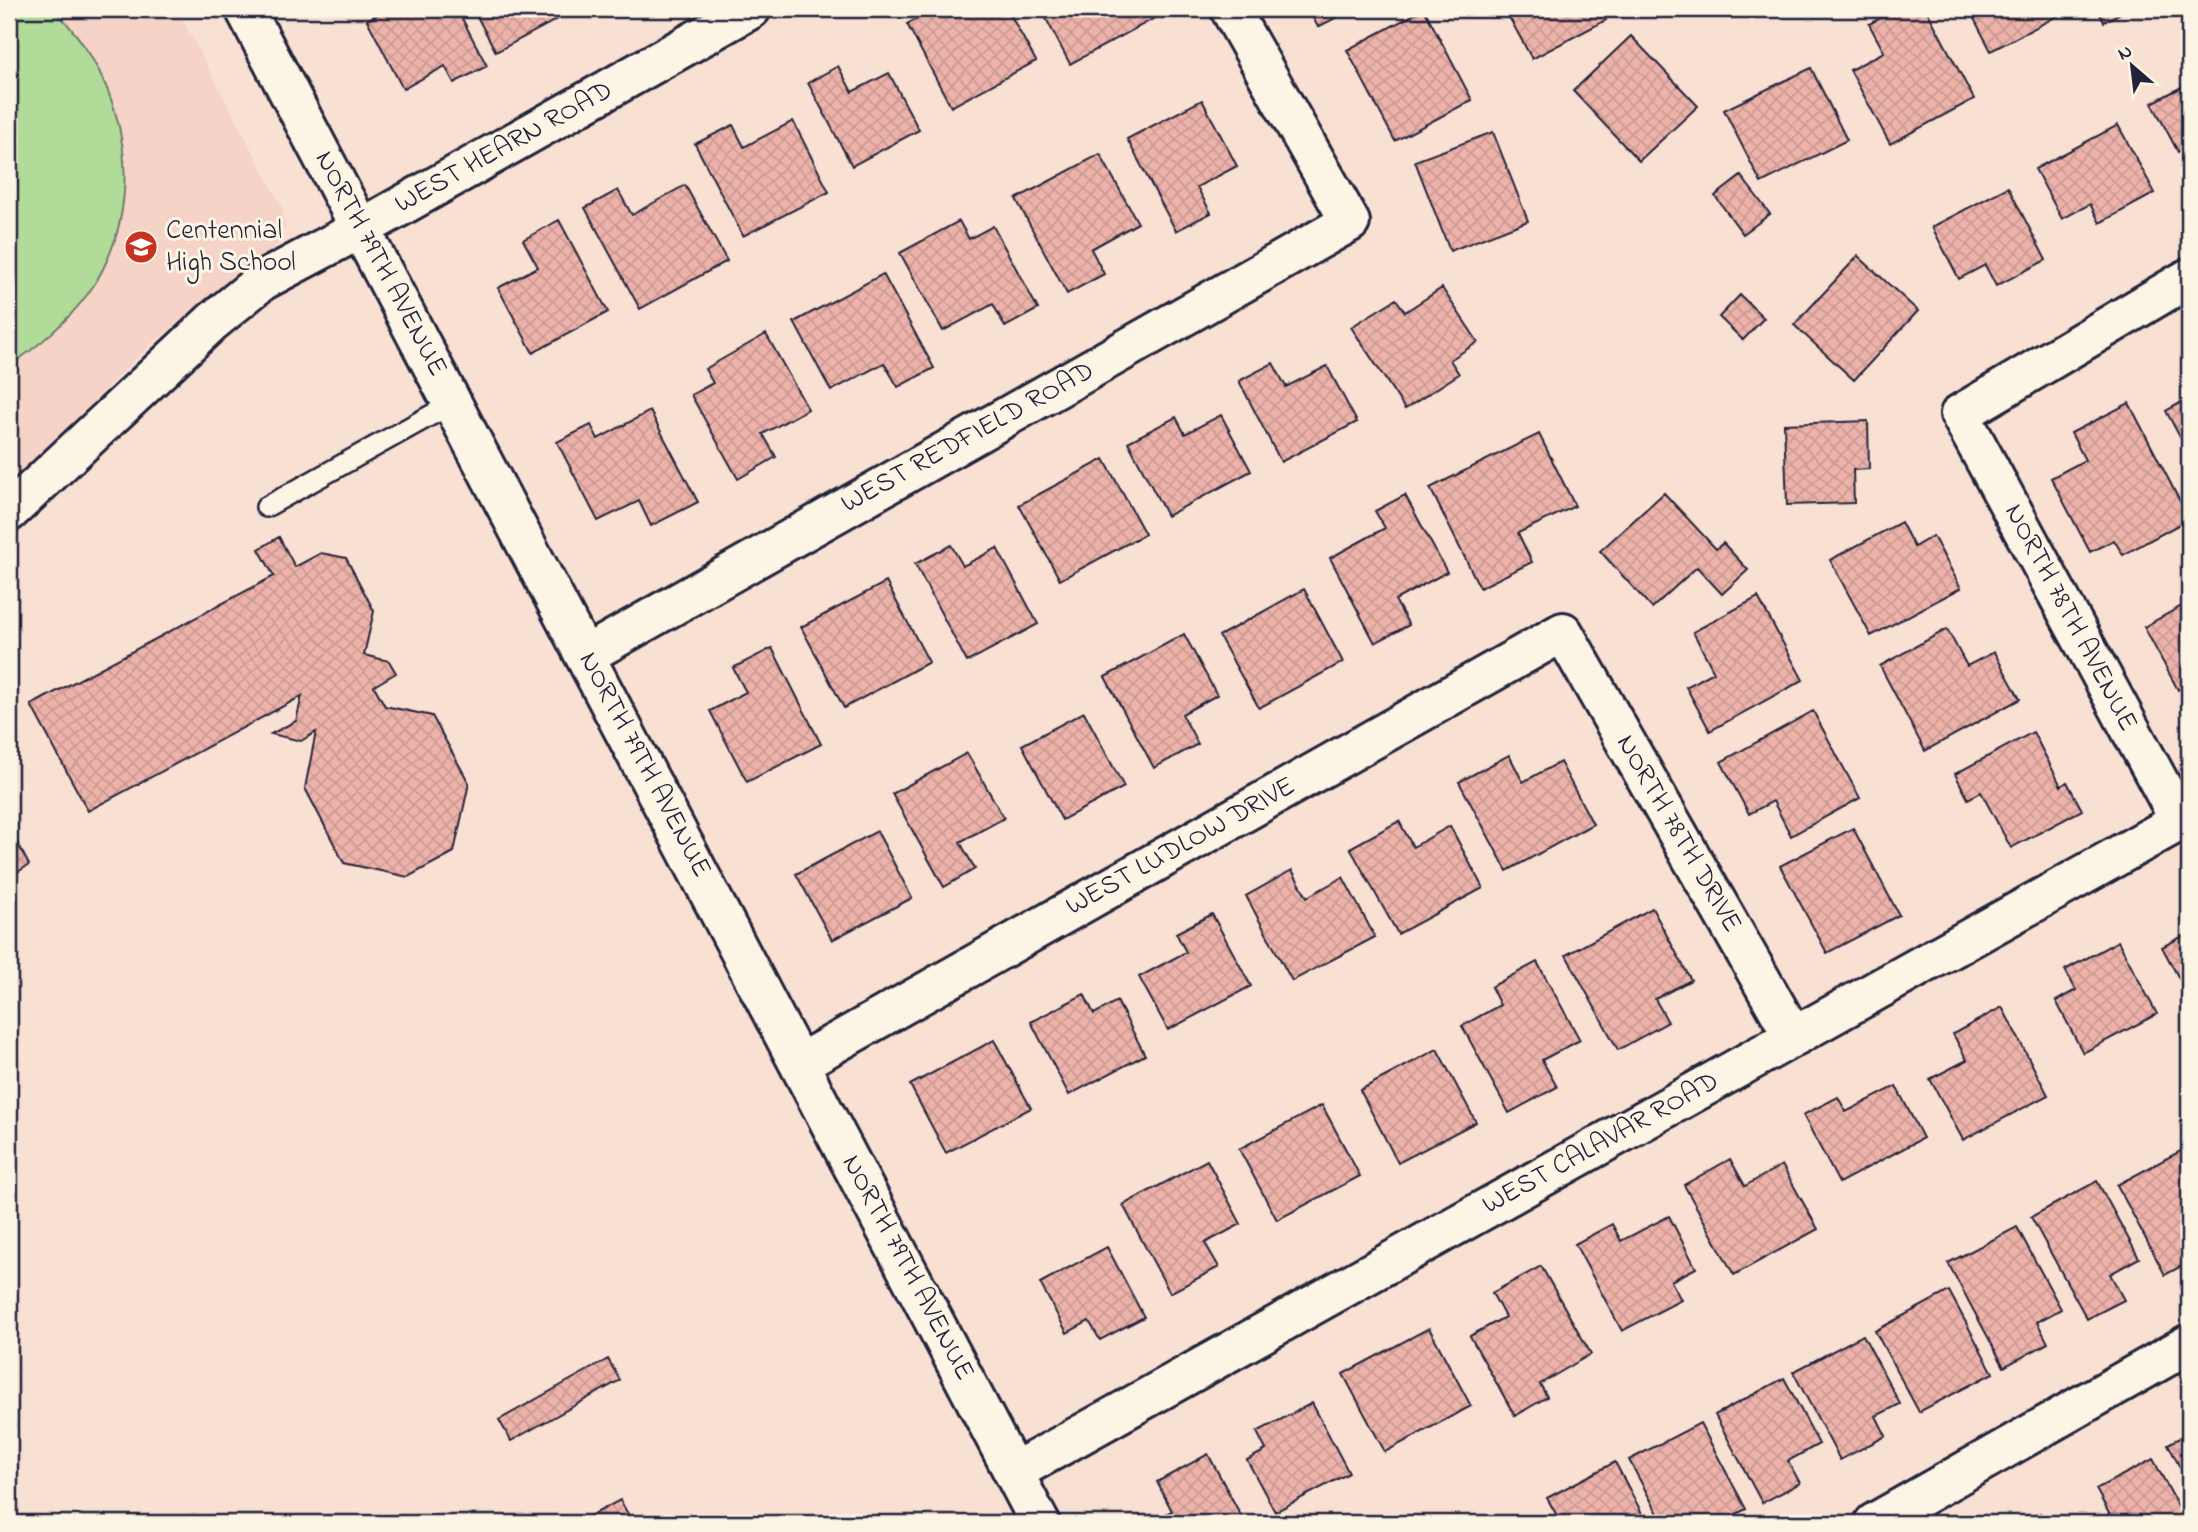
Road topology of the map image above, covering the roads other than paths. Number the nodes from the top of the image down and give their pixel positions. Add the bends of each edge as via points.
1 (245, 9) edge
2 (751, 9) edge
3 (1230, 9) edge
4 (362, 228) junction
5 (2189, 278) edge
6 (453, 403) junction
7 (266, 507) dead end
8 (9, 512) edge
9 (1563, 632) joint
10 (586, 654) junction
11 (2185, 819) edge
12 (1793, 1037) junction
13 (800, 1063) junction
14 (2189, 1344) edge
15 (1014, 1472) junction
16 (1040, 1523) edge
17 (1874, 1523) edge

1 - 4 street, NORTH 79TH AVENUE
2 - 4 street, WEST HEARN ROAD
3 - 10 street, WEST REDFIELD ROAD via 1350,222
4 - 6 street, NORTH 79TH AVENUE
4 - 8 street, WEST HEARN ROAD via 262,281
5 - 11 street, NORTH 78TH AVENUE via 1960,414
6 - 7 lane
6 - 10 street, NORTH 79TH AVENUE
9 - 12 street, NORTH 78TH DRIVE
9 - 13 street, WEST LUDLOW DRIVE
10 - 13 street, NORTH 79TH AVENUE
11 - 12 street, WEST CALAVAR ROAD
12 - 15 street, WEST CALAVAR ROAD
13 - 15 street, NORTH 79TH AVENUE
14 - 17 street
15 - 16 street, NORTH 79TH AVENUE

